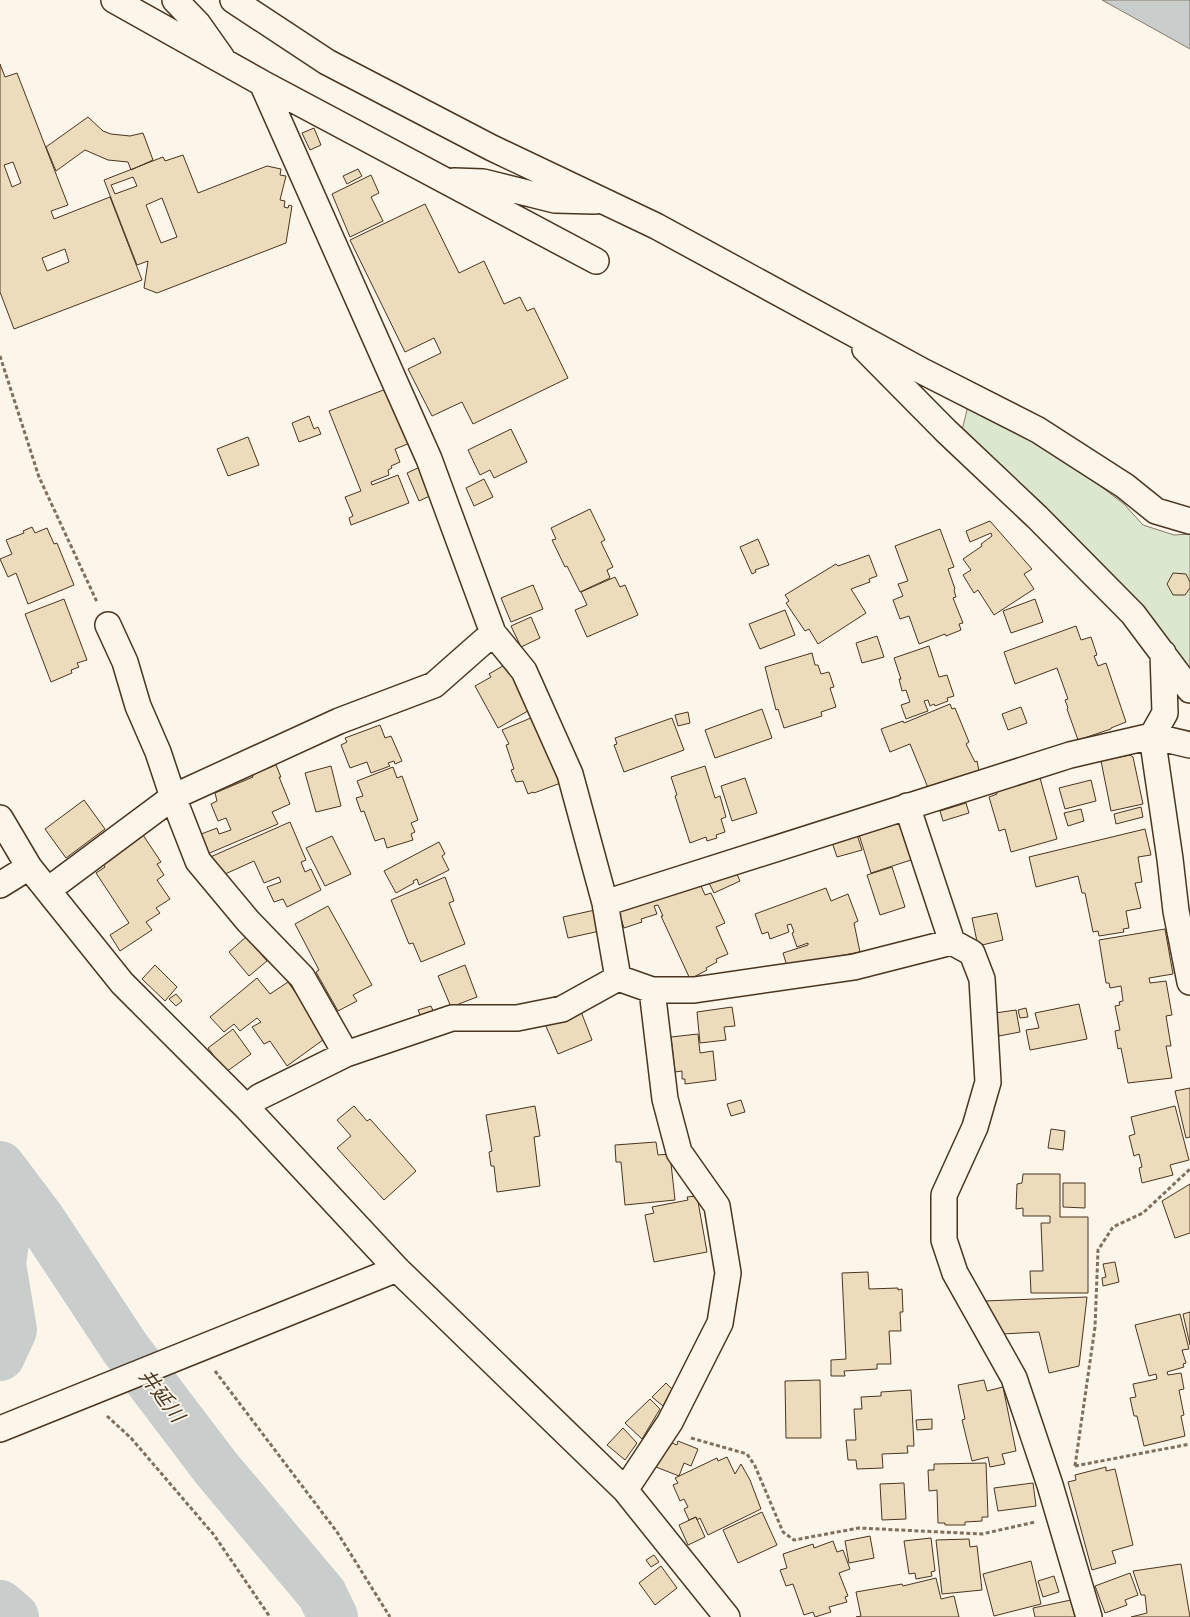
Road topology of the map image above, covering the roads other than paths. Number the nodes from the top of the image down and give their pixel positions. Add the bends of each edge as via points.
1 (114, 0) edge
2 (175, 0) edge
3 (233, 0) edge
4 (225, 62) junction
5 (262, 83) junction
6 (444, 180) junction
7 (605, 202) junction
8 (596, 261) dead end
9 (845, 329) junction
10 (1190, 521) edge
11 (108, 625) road end
12 (493, 633) junction
13 (1163, 653) junction
14 (1190, 690) edge
15 (1152, 736) junction
16 (1190, 745) edge
17 (172, 797) junction
18 (907, 806) junction
19 (0, 818) edge
20 (29, 867) junction
21 (0, 885) edge
22 (48, 890) junction
23 (605, 903) junction
24 (952, 942) junction
25 (618, 978) junction
26 (1190, 982) edge
27 (652, 990) junction
28 (346, 1054) junction
29 (247, 1108) junction
30 (396, 1269) junction
31 (0, 1429) edge
32 (625, 1490) junction
33 (727, 1617) edge
34 (1089, 1617) edge

1 - 4 street
2 - 4 street via 198,24
3 - 7 street via 327,62 492,148
4 - 5 street
5 - 6 street
5 - 12 street via 429,459
6 - 7 street via 483,182 555,200
6 - 8 street
7 - 9 street via 656,226
9 - 10 street via 1038,430 1125,486 1156,511
9 - 13 street via 1133,614
11 - 17 street via 125,662
12 - 17 street via 434,685 339,721
12 - 23 street via 524,671 570,774
13 - 14 street
13 - 15 street via 1165,713
15 - 16 street
15 - 18 street via 1070,755
15 - 26 street via 1176,911
17 - 22 street
17 - 28 street via 198,861 248,921 302,977
18 - 23 street
18 - 24 street
19 - 20 street
20 - 21 street
20 - 22 street
22 - 29 street via 122,983
23 - 25 street
24 - 27 street via 854,967 694,990
24 - 34 street via 972,953 982,979 988,1082 975,1128 944,1195 944,1240 955,1273 1014,1378
25 - 27 street
25 - 28 street via 562,1008 517,1018 452,1018
27 - 32 street via 665,1099 679,1152 717,1206 728,1272 720,1324 664,1430
28 - 29 street via 259,1097
29 - 30 street
30 - 31 street
30 - 32 street
32 - 33 street

